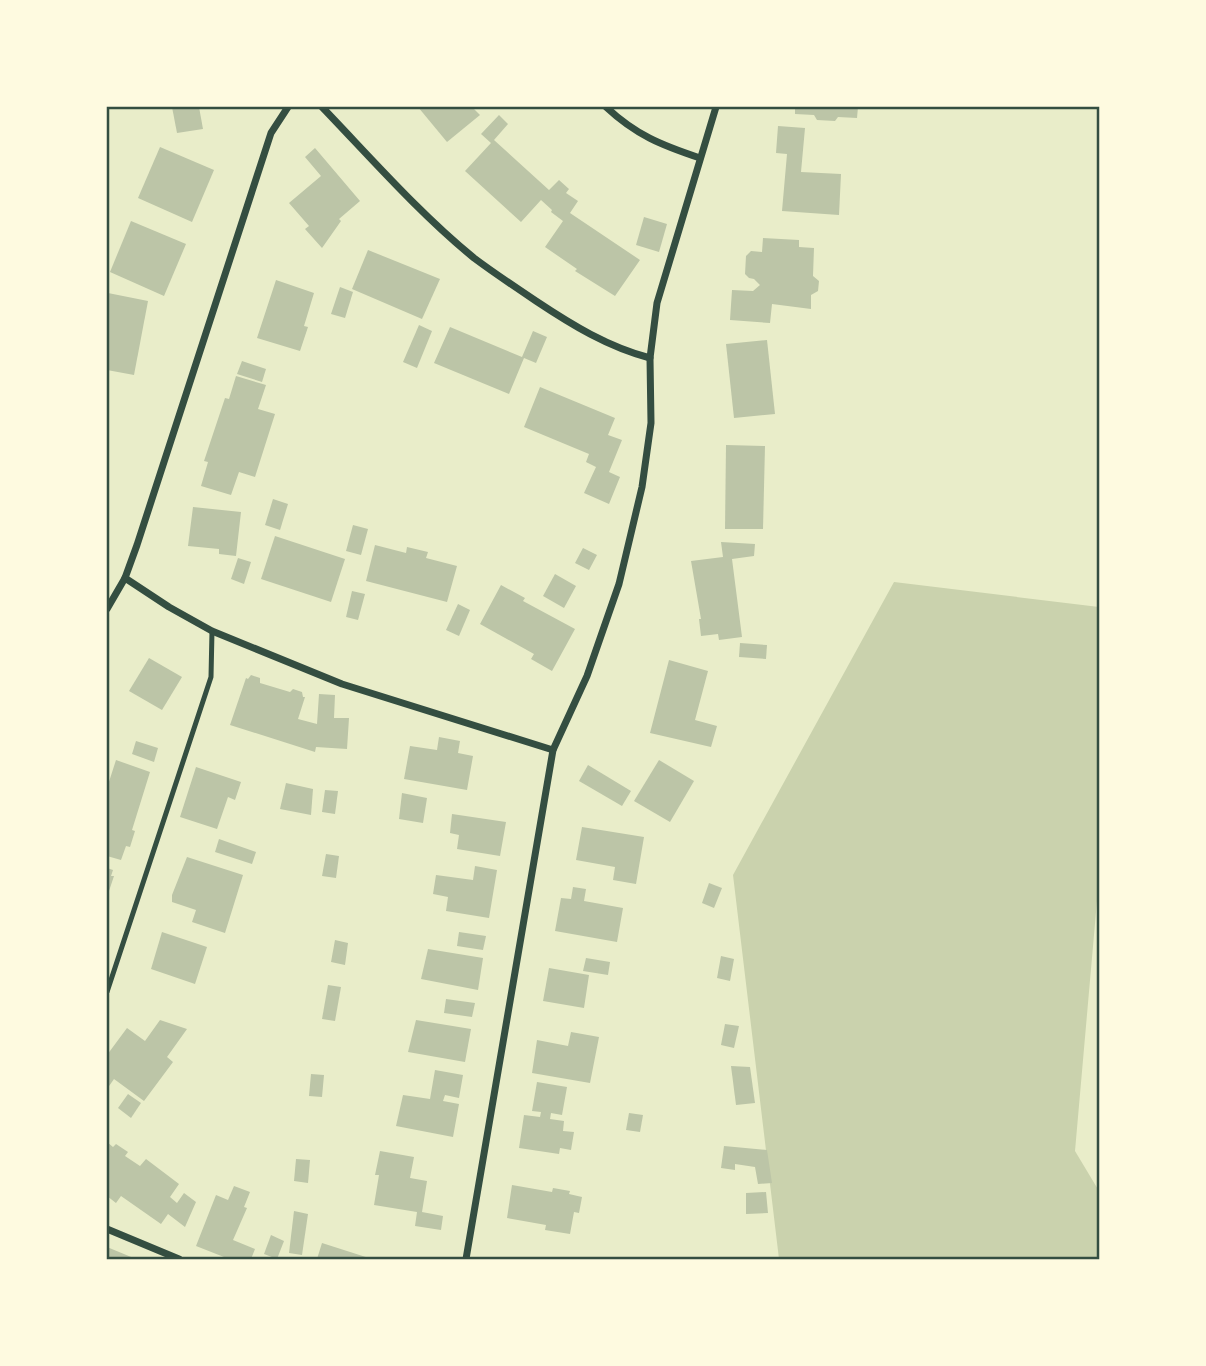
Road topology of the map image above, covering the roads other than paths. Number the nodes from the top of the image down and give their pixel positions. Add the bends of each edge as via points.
1 (288, 107) edge
2 (322, 107) edge
3 (606, 107) edge
4 (716, 107) edge
5 (700, 158) junction
6 (650, 358) junction
7 (125, 578) junction
8 (107, 610) edge
9 (212, 631) junction
10 (553, 750) junction
11 (107, 992) edge
12 (107, 1229) edge
13 (179, 1259) edge
14 (466, 1259) edge

1 - 7 street via 271,133
2 - 6 street via 432,221 475,258 590,335
3 - 5 street via 652,141
4 - 5 street
5 - 6 street via 657,303
6 - 10 street via 651,423 642,487 619,584 587,676
7 - 8 street
7 - 9 street
9 - 10 street via 342,684
9 - 11 lane via 211,677
10 - 14 street
12 - 13 street

